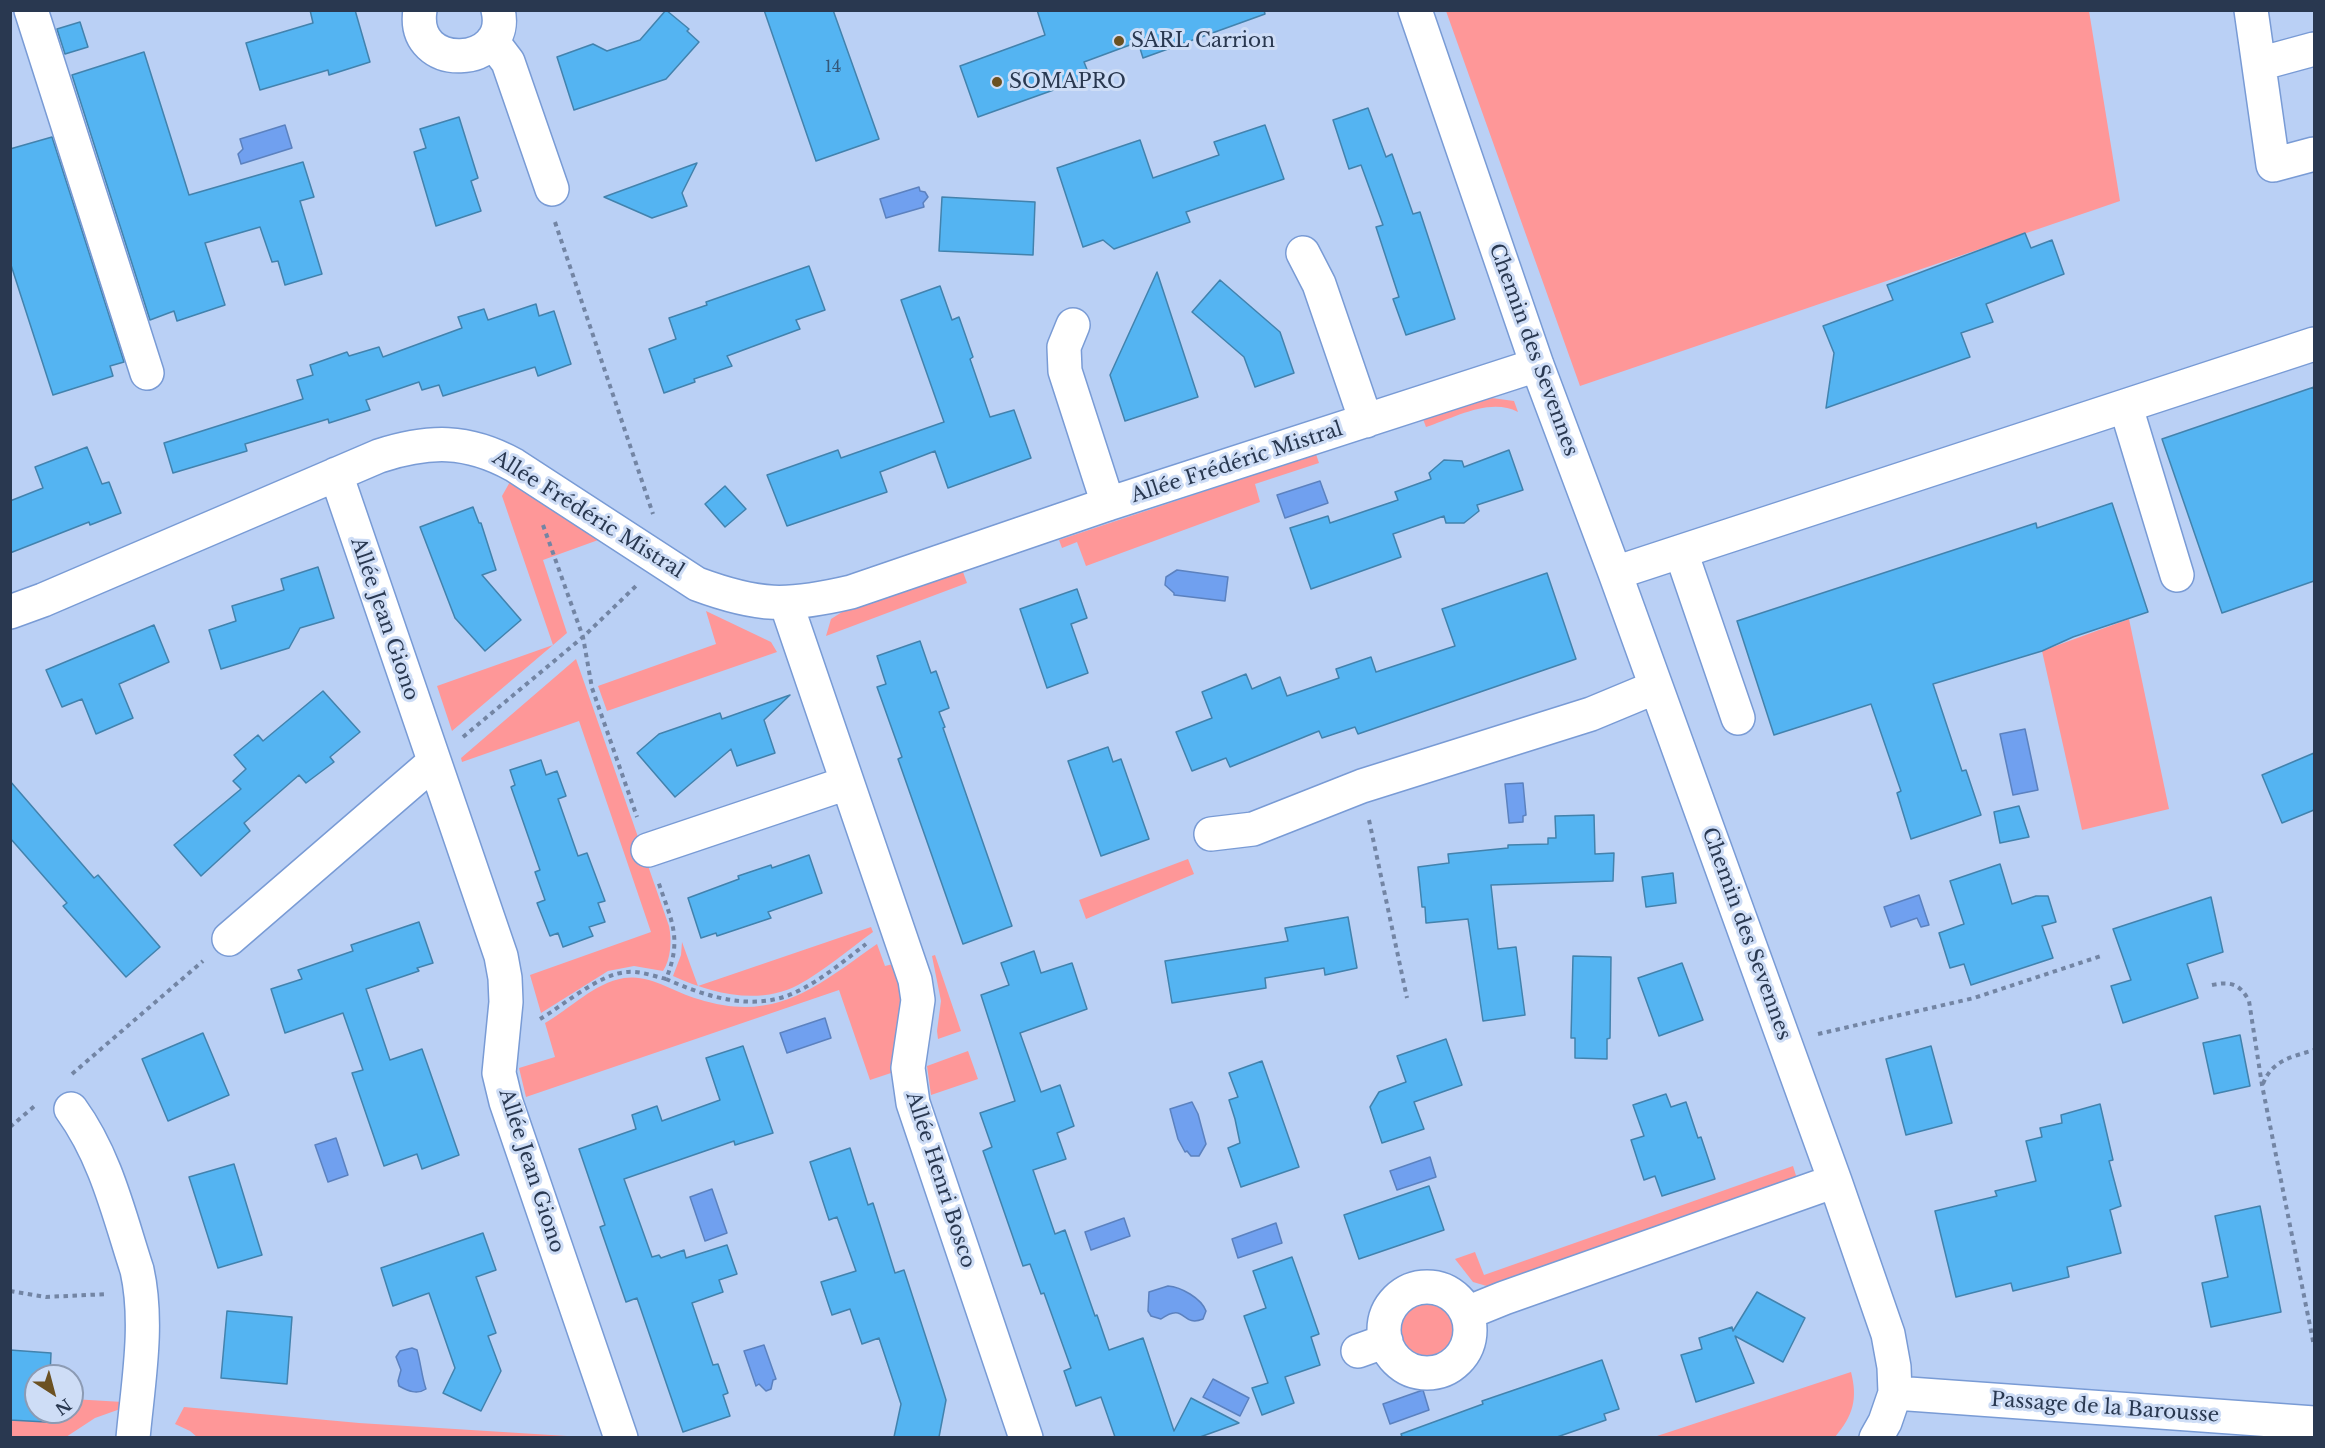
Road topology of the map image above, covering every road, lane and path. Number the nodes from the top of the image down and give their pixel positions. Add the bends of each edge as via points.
1 (31, 10) edge
2 (420, 10) edge
3 (1415, 10) edge
4 (2251, 10) edge
5 (495, 26) edge
6 (2314, 49) edge
7 (2259, 64) junction
8 (2314, 154) edge
9 (552, 189) dead end
10 (1303, 253) dead end
11 (1072, 325) dead end
12 (2314, 344) edge
13 (1537, 365) junction
14 (147, 373) dead end
15 (2126, 407) junction
16 (1366, 421) junction
17 (336, 474) junction
18 (1108, 504) junction
19 (543, 524) dead end
20 (1682, 552) junction
21 (1615, 573) junction
22 (2177, 574) dead end
23 (786, 603) junction
24 (10, 612) edge
25 (1656, 687) junction
26 (1738, 717) dead end
27 (433, 763) junction
28 (847, 783) junction
29 (1362, 786) junction
30 (1211, 834) dead end
31 (648, 850) junction
32 (896, 922) junction
33 (229, 939) joint
34 (2101, 956) dead end
35 (666, 979) junction
36 (2212, 986) dead end
37 (1407, 998) dead end
38 (501, 1042) junction
39 (1786, 1046) junction
40 (2314, 1050) edge
41 (2262, 1085) junction
42 (68, 1095) joint
43 (38, 1104) dead end
44 (10, 1127) edge
45 (1836, 1181) junction
46 (142, 1289) junction
47 (10, 1291) edge
48 (1467, 1313) junction
49 (2314, 1346) edge
50 (1895, 1393) junction
51 (2314, 1423) edge
52 (133, 1437) edge
53 (621, 1437) edge
54 (1026, 1437) edge
55 (1876, 1437) edge

1 - 14 street
2 - 5 street via 418,19 429,45 454,57 468,57 481,51
3 - 13 street, Chemin des Sevennes
4 - 7 street
5 - 9 street
6 - 7 street
7 - 8 street via 2273,165
10 - 16 street, Allée Frédéric Mistral via 1319,284
11 - 18 street, Allée Frédéric Mistral via 1064,347 1065,371
12 - 15 street
13 - 16 street, Allée Frédéric Mistral
13 - 21 street, Chemin des Sevennes
15 - 20 street
15 - 22 street
16 - 18 street, Allée Frédéric Mistral
17 - 23 street, Allée Frédéric Mistral via 401,449 440,444 475,448 514,465 697,584 761,603
17 - 24 street, Allée Frédéric Mistral
17 - 27 street, Allée Jean Giono
18 - 23 street, Allée Frédéric Mistral via 851,592
19 - 31 path via 583,636 592,688
20 - 21 street
20 - 26 street
21 - 25 street, Chemin des Sevennes
23 - 28 street, Allée Henri Bosco
25 - 29 street via 1591,714
25 - 39 street, Chemin des Sevennes
27 - 33 street
27 - 38 street, Allée Jean Giono via 501,957 506,1002
28 - 31 street
28 - 32 street, Allée Henri Bosco
29 - 30 street via 1253,829
29 - 37 path
31 - 35 path via 676,945
32 - 35 path via 814,981 784,997 748,1002 716,998
32 - 54 street, Allée Henri Bosco via 918,1000 908,1068 913,1103
33 - 42 path
34 - 39 path via 1974,998 1823,1032
35 - 38 path via 630,972 609,977
36 - 41 path via 2226,982 2237,985 2249,1001
38 - 53 street, Allée Jean Giono via 499,1073 506,1102
39 - 45 street, Chemin des Sevennes
40 - 41 path via 2274,1066
41 - 49 path
42 - 46 street via 99,1156
43 - 44 path
45 - 48 street
45 - 50 street, Chemin des Sevennes via 1888,1334
46 - 47 path via 71,1297
46 - 52 street
48 - 48 street via 1469,1341 1463,1354 1441,1371 1413,1371 1391,1353 1372,1346 1396,1301 1421,1287 1449,1293
50 - 51 street, Passage de la Barousse
50 - 55 street, Chemin des Sevennes

